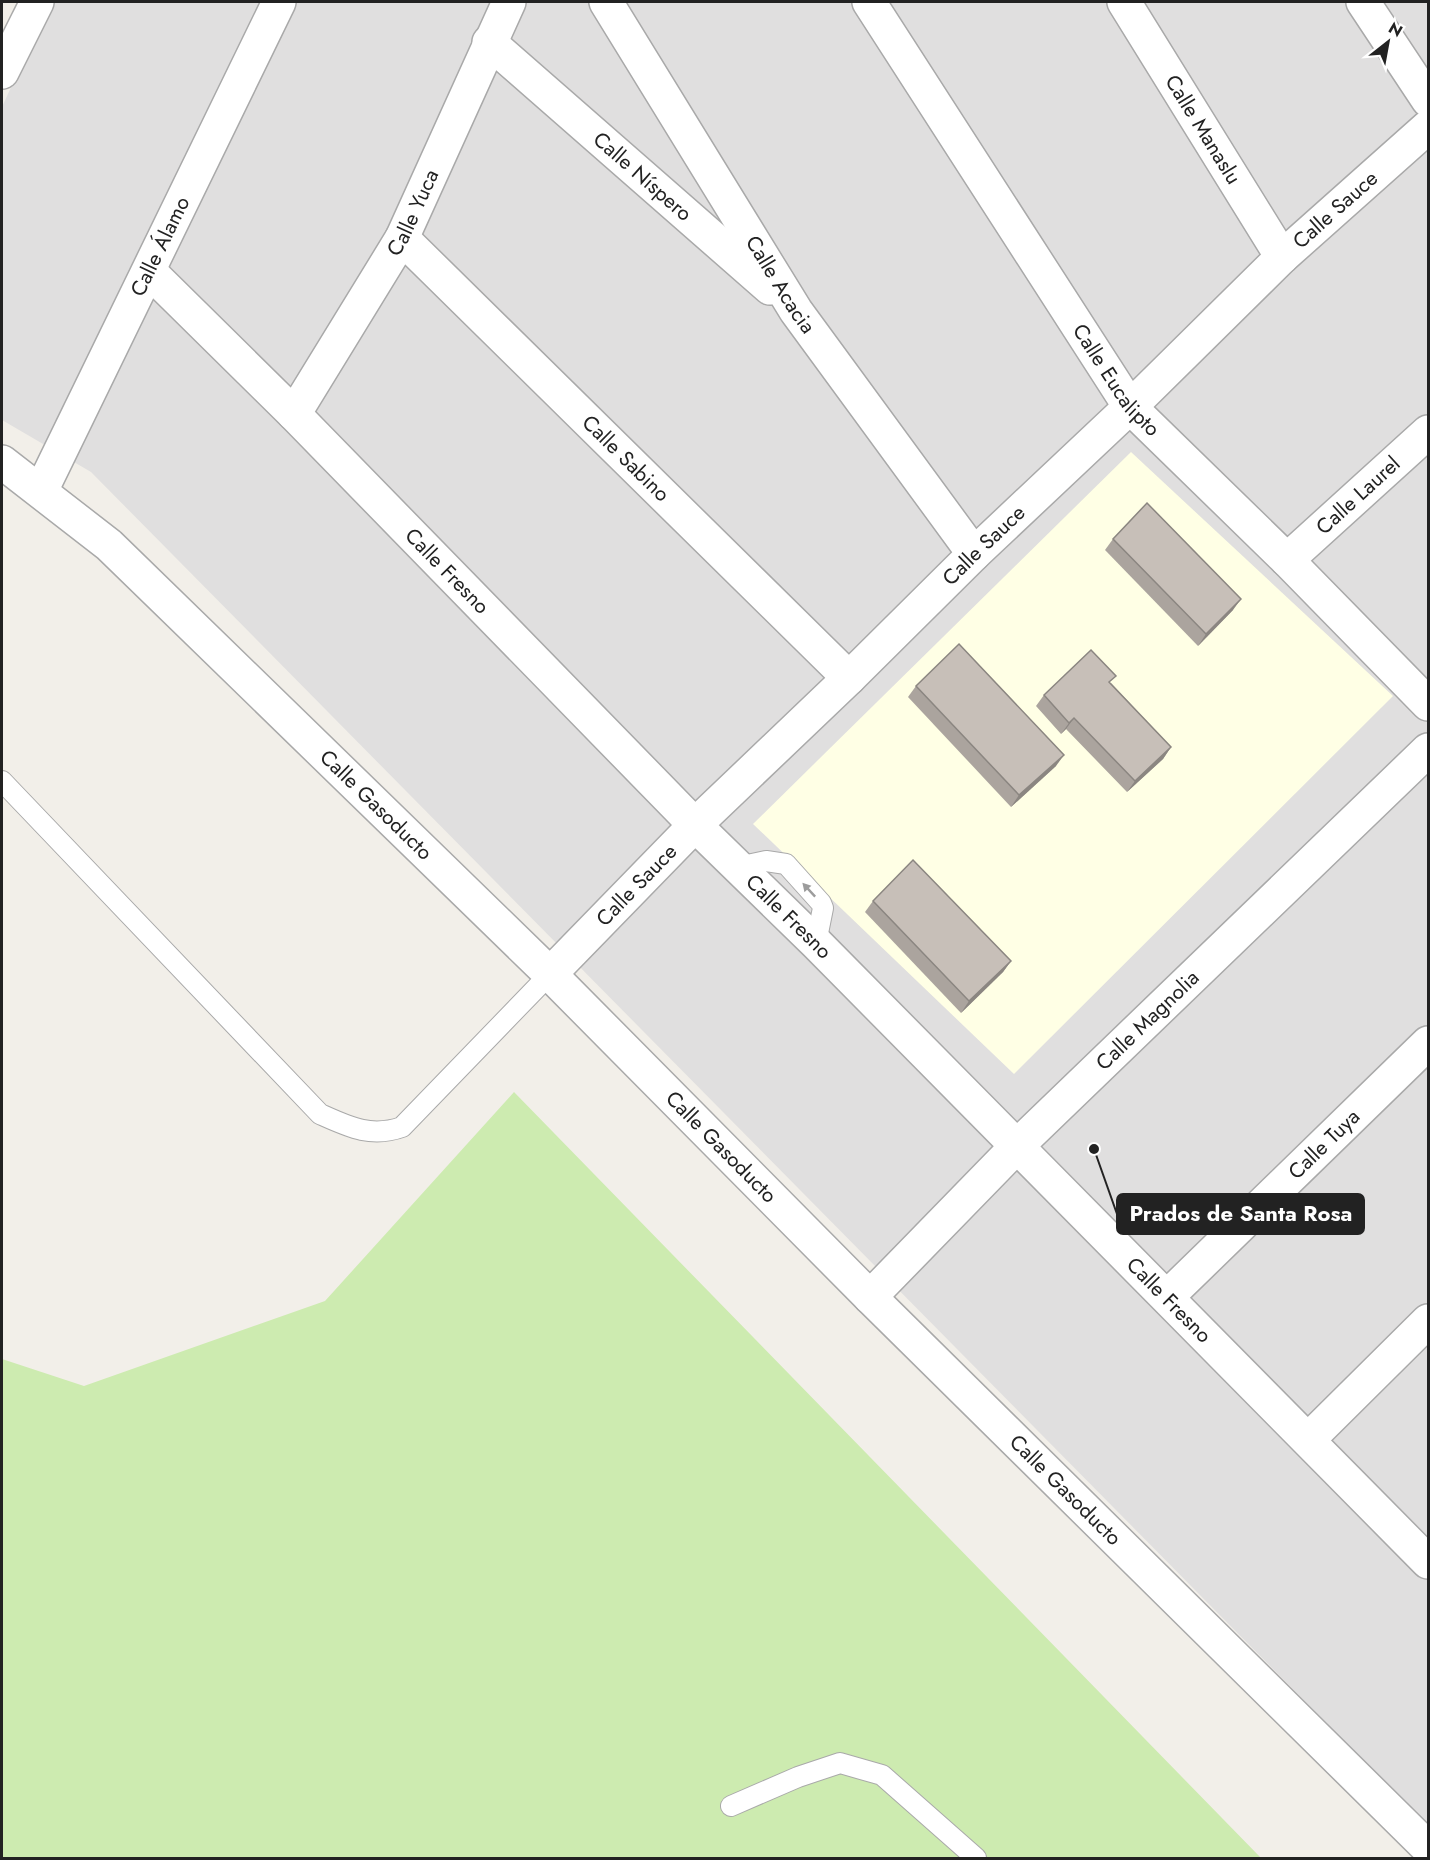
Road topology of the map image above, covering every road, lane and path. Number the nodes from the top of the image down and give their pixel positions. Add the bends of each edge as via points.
1 (37, 2) edge
2 (279, 2) edge
3 (509, 2) edge
4 (606, 2) edge
5 (869, 2) edge
6 (1124, 2) edge
7 (1362, 2) edge
8 (489, 42) junction
9 (2, 72) edge
10 (1428, 100) edge
11 (1428, 127) edge
12 (402, 238) junction
13 (1282, 257) junction
14 (149, 271) junction
15 (796, 310) junction
16 (1130, 407) junction
17 (294, 414) junction
18 (1428, 432) edge
19 (2, 462) edge
20 (41, 491) junction
21 (974, 554) junction
22 (1287, 560) junction
23 (849, 678) junction
24 (1428, 704) edge
25 (1428, 750) edge
26 (2, 781) edge
27 (695, 825) junction
28 (550, 974) junction
29 (1428, 1043) edge
30 (1017, 1146) junction
31 (870, 1297) junction
32 (1167, 1297) junction
33 (1428, 1321) edge
34 (1309, 1439) junction
35 (1428, 1562) edge
36 (731, 1806) dead end
37 (1428, 1848) edge
38 (976, 1858) edge

1 - 9 street
2 - 14 street, Calle Álamo
3 - 8 street, Calle Yuca
4 - 15 street, Calle Acacia
5 - 16 street, Calle Eucalipto
6 - 13 street, Calle Manaslu
7 - 10 street
8 - 12 street, Calle Yuca
8 - 15 street, Calle Níspero
11 - 13 street, Calle Sauce
12 - 17 street, Calle Yuca
12 - 23 street, Calle Sabino
13 - 16 street, Calle Sauce
14 - 17 street, Calle Fresno
14 - 20 street, Calle Álamo
15 - 21 street, Calle Acacia
16 - 21 street, Calle Sauce
16 - 22 street, Calle Eucalipto
17 - 27 street, Calle Fresno
18 - 22 street, Calle Laurel
19 - 20 street, Calle Gasoducto
20 - 28 street, Calle Gasoducto via 109,544
21 - 23 street, Calle Sauce
22 - 24 street, Calle Eucalipto
23 - 27 street, Calle Sauce
25 - 30 street, Calle Magnolia
26 - 28 lane via 320,1114 345,1126 368,1132 402,1127
27 - 28 street, Calle Sauce
27 - 30 street, Calle Fresno
28 - 31 street, Calle Gasoducto
29 - 32 street, Calle Tuya
30 - 31 street, Calle Magnolia
30 - 32 street, Calle Fresno
31 - 37 street, Calle Gasoducto
32 - 34 street, Calle Fresno
33 - 34 street
34 - 35 street, Calle Fresno
36 - 38 lane via 840,1763 882,1774

